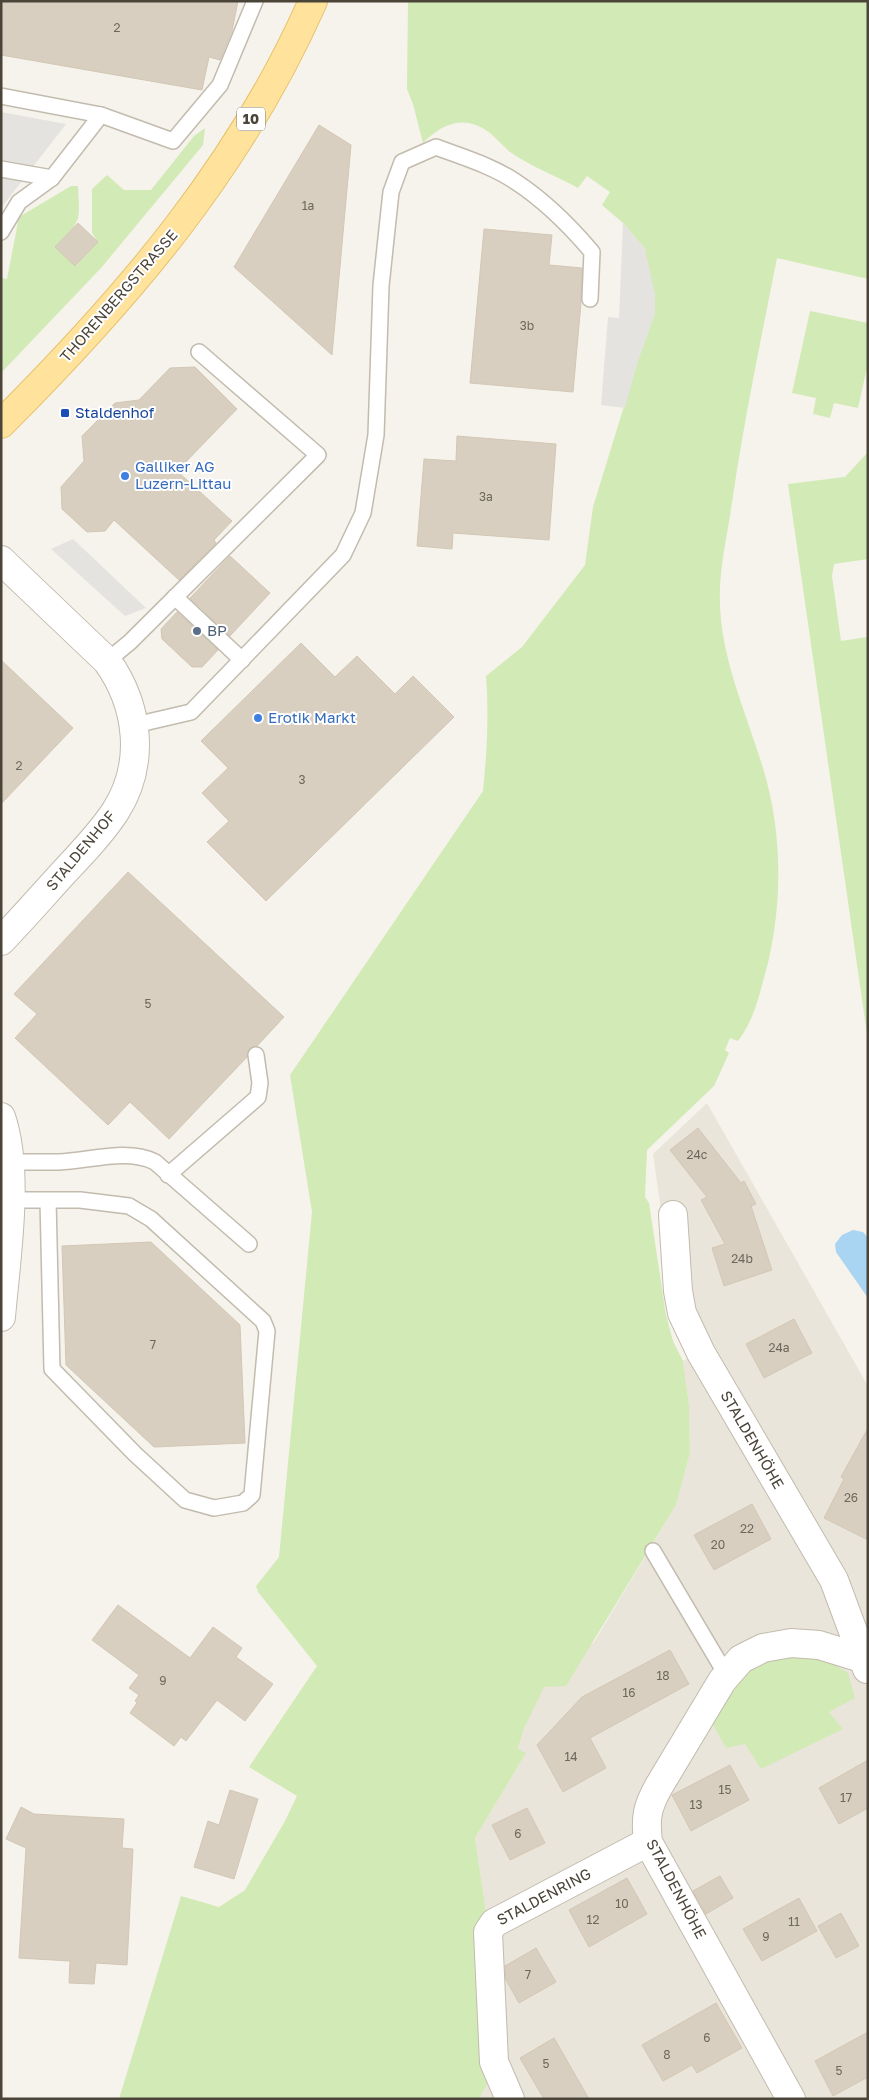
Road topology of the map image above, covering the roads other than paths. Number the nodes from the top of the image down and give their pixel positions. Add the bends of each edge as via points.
1 (255, 1) edge
2 (313, 1) edge
3 (1, 96) edge
4 (101, 115) junction
5 (1, 169) edge
6 (52, 178) junction
7 (1, 232) edge
8 (590, 299) dead end
9 (198, 352) dead end
10 (1, 424) edge
11 (1, 560) edge
12 (175, 597) junction
13 (242, 660) junction
14 (107, 661) junction
15 (135, 725) junction
16 (1, 941) edge
17 (256, 1055) dead end
18 (1, 1116) edge
19 (9, 1162) junction
20 (168, 1175) junction
21 (10, 1200) junction
22 (48, 1200) junction
23 (673, 1215) dead end
24 (249, 1244) dead end
25 (1, 1317) edge
26 (653, 1551) dead end
27 (864, 1664) edge
28 (727, 1676) junction
29 (648, 1842) junction
30 (510, 2099) edge
31 (791, 2099) edge

1 - 4 lane via 220,85 174,141
2 - 10 main road, THORENBERGSTRASSE / 10 via 268,94 178,229 102,318
3 - 4 lane
4 - 6 lane
5 - 6 lane
6 - 7 lane via 19,202
8 - 13 lane via 592,252 569,225 516,182 436,147 402,162 391,192 381,286 376,435 363,513 343,555
9 - 12 lane via 318,454
11 - 14 street, STALDENHOF
12 - 13 lane
12 - 14 lane
13 - 15 lane via 191,712
14 - 15 street, STALDENHOF via 123,686
15 - 16 street, STALDENHOF via 133,768 116,811 100,834
17 - 20 lane via 260,1083 258,1097
18 - 19 street
19 - 20 lane via 145,1157
19 - 21 street
20 - 24 lane
21 - 22 lane
21 - 25 street
22 - 22 lane via 129,1206 151,1219 263,1321 267,1331 252,1495 243,1503 214,1508 185,1500 52,1369
23 - 27 street, STALDENHÖHE via 682,1312 701,1354 834,1580
26 - 28 lane
27 - 28 street, STALDENHÖHE via 819,1645 791,1643 763,1648 741,1659
28 - 29 street, STALDENHÖHE via 650,1802 646,1821
29 - 30 street, STALDENRING via 494,1922 488,1932 494,2062
29 - 31 street, STALDENHÖHE

